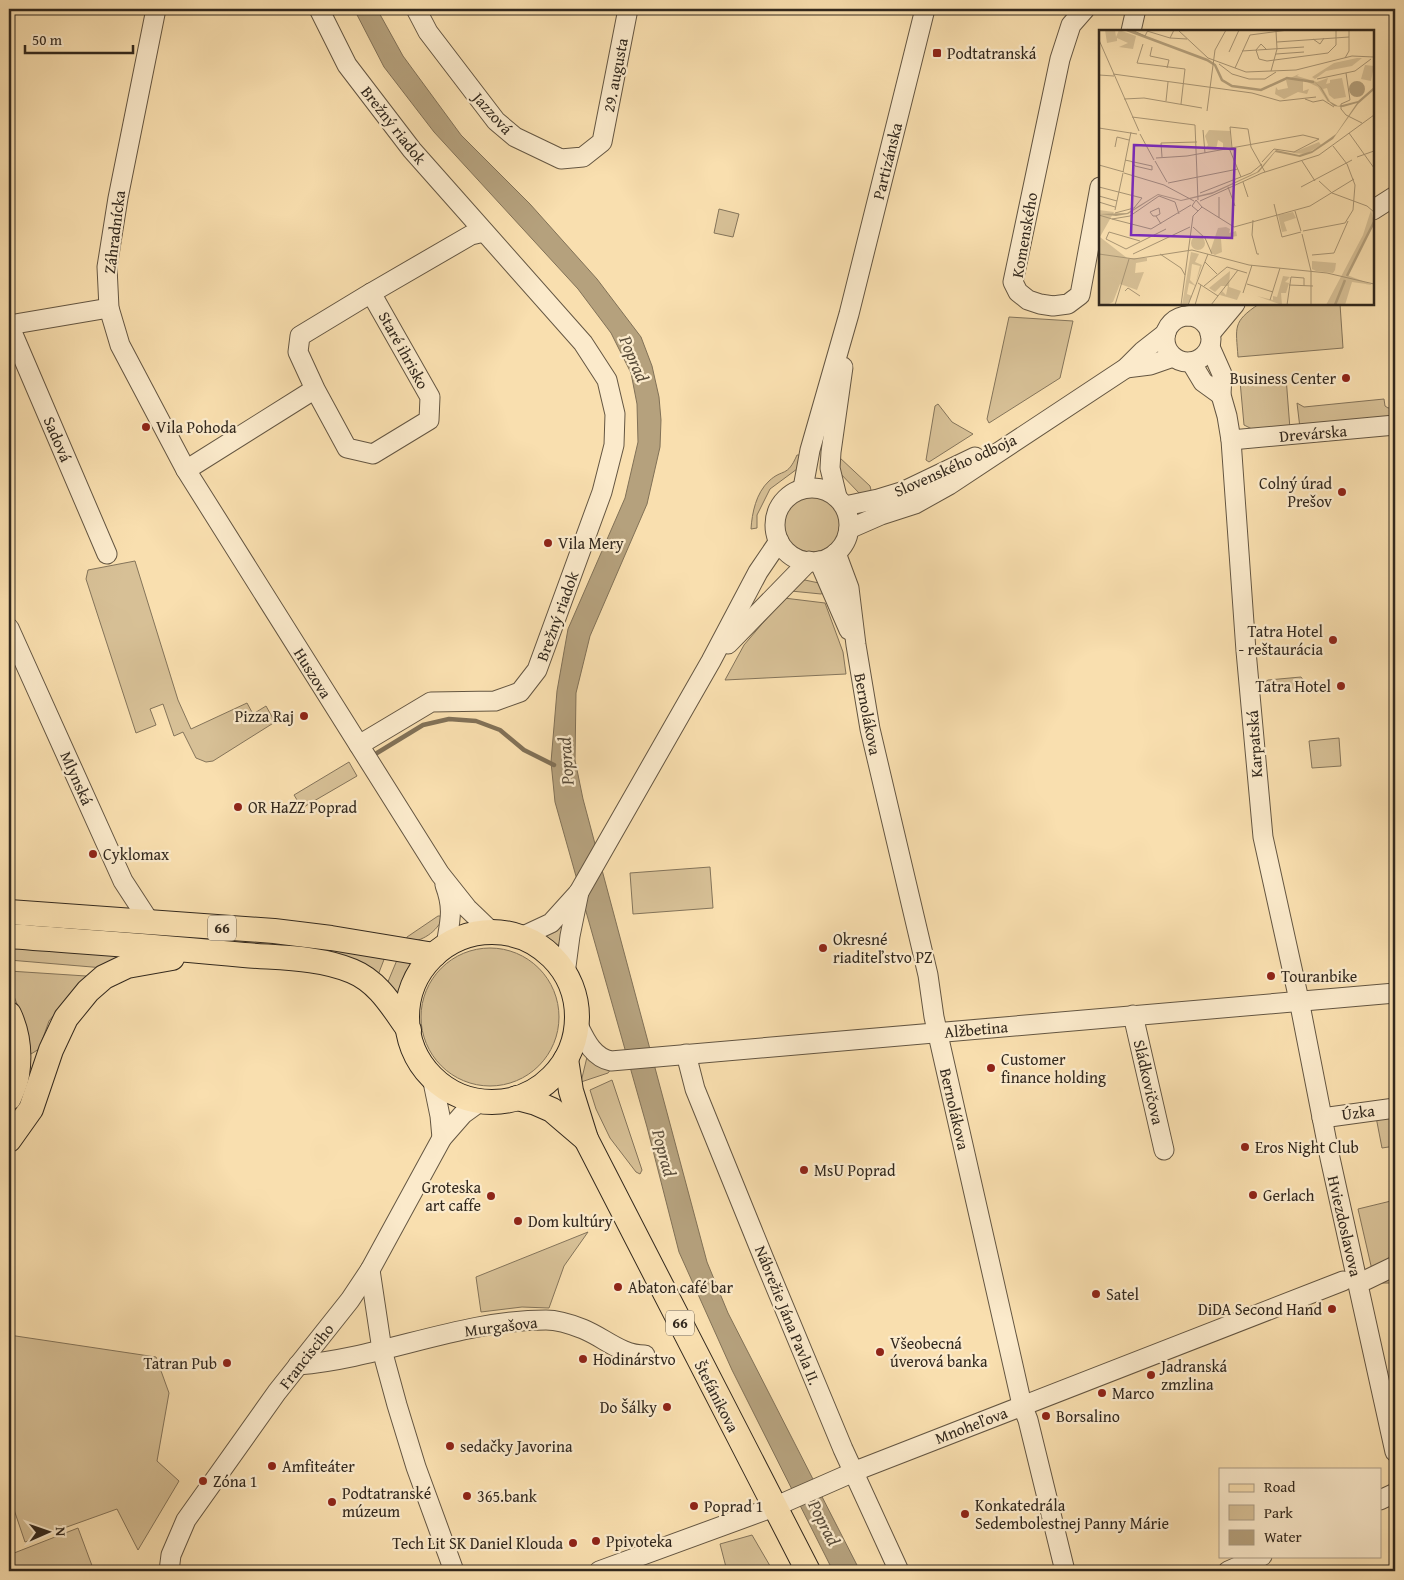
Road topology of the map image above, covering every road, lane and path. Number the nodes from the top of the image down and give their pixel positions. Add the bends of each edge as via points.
1 (156, 9) edge
2 (318, 9) edge
3 (416, 9) edge
4 (628, 9) edge
5 (925, 9) edge
6 (1085, 9) edge
7 (1136, 9) edge
8 (1131, 30) edge
9 (602, 142) joint
10 (1099, 191) edge
11 (1395, 196) edge
12 (1374, 209) edge
13 (484, 232) junction
14 (371, 293) junction
15 (1217, 305) edge
16 (1234, 305) edge
17 (109, 308) junction
18 (848, 314) junction
19 (1188, 316) junction
20 (9, 325) edge
21 (1166, 333) junction
22 (1210, 340) junction
23 (1173, 356) junction
24 (1191, 362) junction
25 (1126, 368) junction
26 (315, 389) junction
27 (1221, 395) junction
28 (1395, 425) edge
29 (1035, 429) junction
30 (1231, 440) junction
31 (186, 470) junction
32 (803, 488) junction
33 (841, 501) junction
34 (849, 529) junction
35 (779, 541) junction
36 (836, 553) junction
37 (107, 554) dead end
38 (814, 561) junction
39 (9, 628) edge
40 (856, 645) junction
41 (711, 661) junction
42 (359, 745) junction
43 (440, 874) junction
44 (579, 892) junction
45 (9, 912) edge
46 (151, 924) junction
47 (492, 932) junction
48 (9, 936) edge
49 (521, 937) junction
50 (440, 950) junction
51 (220, 952) junction
52 (565, 974) junction
53 (1395, 993) edge
54 (1299, 1000) junction
55 (9, 1014) edge
56 (1133, 1015) junction
57 (577, 1023) junction
58 (409, 1030) junction
59 (937, 1032) junction
60 (686, 1054) junction
61 (566, 1059) junction
62 (432, 1077) junction
63 (9, 1098) edge
64 (516, 1098) junction
65 (481, 1101) junction
66 (1395, 1108) edge
67 (1322, 1118) junction
68 (442, 1138) junction
69 (586, 1139) junction
70 (9, 1140) edge
71 (1164, 1150) dead end
72 (1395, 1266) edge
73 (370, 1270) junction
74 (1366, 1280) dead end
75 (1343, 1281) dead end
76 (382, 1350) junction
77 (645, 1355) dead end
78 (298, 1365) junction
79 (1022, 1405) junction
80 (1395, 1452) edge
81 (854, 1472) junction
82 (1395, 1493) edge
83 (1382, 1499) edge
84 (782, 1503) junction
85 (1257, 1558) edge
86 (169, 1571) edge
87 (454, 1571) edge
88 (599, 1571) edge
89 (808, 1571) edge
90 (900, 1571) edge
91 (1065, 1571) edge
92 (1228, 1571) edge

1 - 17 street, Záhradnícka via 107,267
2 - 13 street, Brežný riadok via 347,65 412,150
3 - 9 street, Jazzová via 428,32 496,121 515,137 561,159 583,156
4 - 9 street, 29. augusta
5 - 18 street, Partizánska
6 - 10 street, Komenského via 1072,25 1060,59 1014,282 1018,292 1028,300 1053,306 1068,304 1080,295
7 - 8 street
11 - 12 street
13 - 14 street via 471,235
13 - 42 street, Brežný riadok via 583,343 607,380 615,414 614,445 602,492 537,670 520,692 495,701 431,702
14 - 26 street, Staré ihrisko via 300,336 298,352
14 - 26 street, Staré ihrisko via 430,397 429,420 372,454 347,448
15 - 19 street, Slovenského odboja
16 - 22 street
17 - 20 street
17 - 31 street, Záhradnícka via 120,345
18 - 32 street, Partizánska via 810,450
18 - 33 street, Partizánska via 830,468
19 - 21 street, Slovenského odboja via 1174,321
19 - 22 street via 1202,321
20 - 37 street, Sadová
21 - 23 street via 1166,346
21 - 25 street, Slovenského odboja
22 - 24 street via 1202,357
22 - 27 street, Karpatská via 1222,374
23 - 24 street
23 - 25 street, Slovenského odboja via 1150,365
24 - 27 street via 1203,382
25 - 29 street, Slovenského odboja
26 - 31 street
27 - 30 street, Karpatská
28 - 30 street, Drevárska
29 - 33 street, Slovenského odboja via 904,491 878,499
29 - 34 street, Slovenského odboja via 915,504
30 - 54 street, Karpatská via 1262,837
31 - 42 street, Huszova
32 - 33 street via 828,491
32 - 35 street via 787,497 779,509 775,522
33 - 34 street via 849,517
34 - 36 street via 845,543
35 - 38 street via 791,555
35 - 41 street via 758,572
36 - 38 street
36 - 40 street, Bernolákova via 850,588
38 - 40 street, Bernolákova
38 - 41 street
39 - 46 street, Mlynská via 123,881
40 - 59 street, Bernolákova via 870,729 928,975
41 - 44 street
42 - 43 street, Huszova
43 - 47 street, Huszova via 467,908
43 - 50 street, Huszova via 452,910
44 - 49 street via 551,923
44 - 52 street
45 - 46 main road, 66
46 - 50 main road, 66 via 274,931
47 - 49 main road, 66
47 - 50 main road, 66 via 461,938
48 - 51 main road, 66
49 - 52 main road, 66 via 546,952
50 - 58 main road, 66 via 417,977 410,994
51 - 58 main road, 66 via 329,964 354,971 376,986
51 - 70 main road via 127,966 98,982 66,1018 51,1050 31,1109
52 - 57 main road, 66 via 574,998
53 - 54 street, Alžbetina
54 - 56 street, Alžbetina
54 - 67 street, Hviezdoslavova
55 - 63 main road via 18,1047 17,1077
56 - 59 street, Alžbetina
56 - 71 street, Sládkovičova
57 - 60 street, Alžbetina via 589,1047 601,1059 611,1061
57 - 61 main road, 66
58 - 62 main road, 66 via 417,1055
59 - 60 street, Alžbetina
59 - 79 street, Bernolákova
60 - 81 street, Nábrežie Jána Pavla II. via 695,1089
61 - 64 main road, 66 via 544,1084
61 - 69 main road, Štefánikova / 66 via 571,1091
62 - 65 main road, 66 via 460,1095
62 - 68 street
64 - 65 main road, 66
64 - 69 main road, Štefánikova / 66 via 552,1110
65 - 68 street, Francisciho via 463,1114
66 - 67 street, Úzka
67 - 80 street, Hviezdoslavova
68 - 73 street, Francisciho
69 - 84 main road, Štefánikova / 66
72 - 74 street
73 - 76 street
73 - 78 street, Francisciho
75 - 79 street, Mnoheľova
76 - 77 street, Murgašova via 478,1326 549,1320 583,1329 629,1354
76 - 78 street, Murgašova
76 - 87 street via 416,1467
78 - 86 street, Francisciho via 186,1520 171,1555
79 - 81 street, Mnoheľova
79 - 91 street, Bernolákova
81 - 84 street, Mnoheľova
81 - 90 street, Nábrežie Jána Pavla II.
82 - 83 street
84 - 88 street, Mnoheľova
84 - 89 main road, Štefánikova / 66
85 - 92 street

